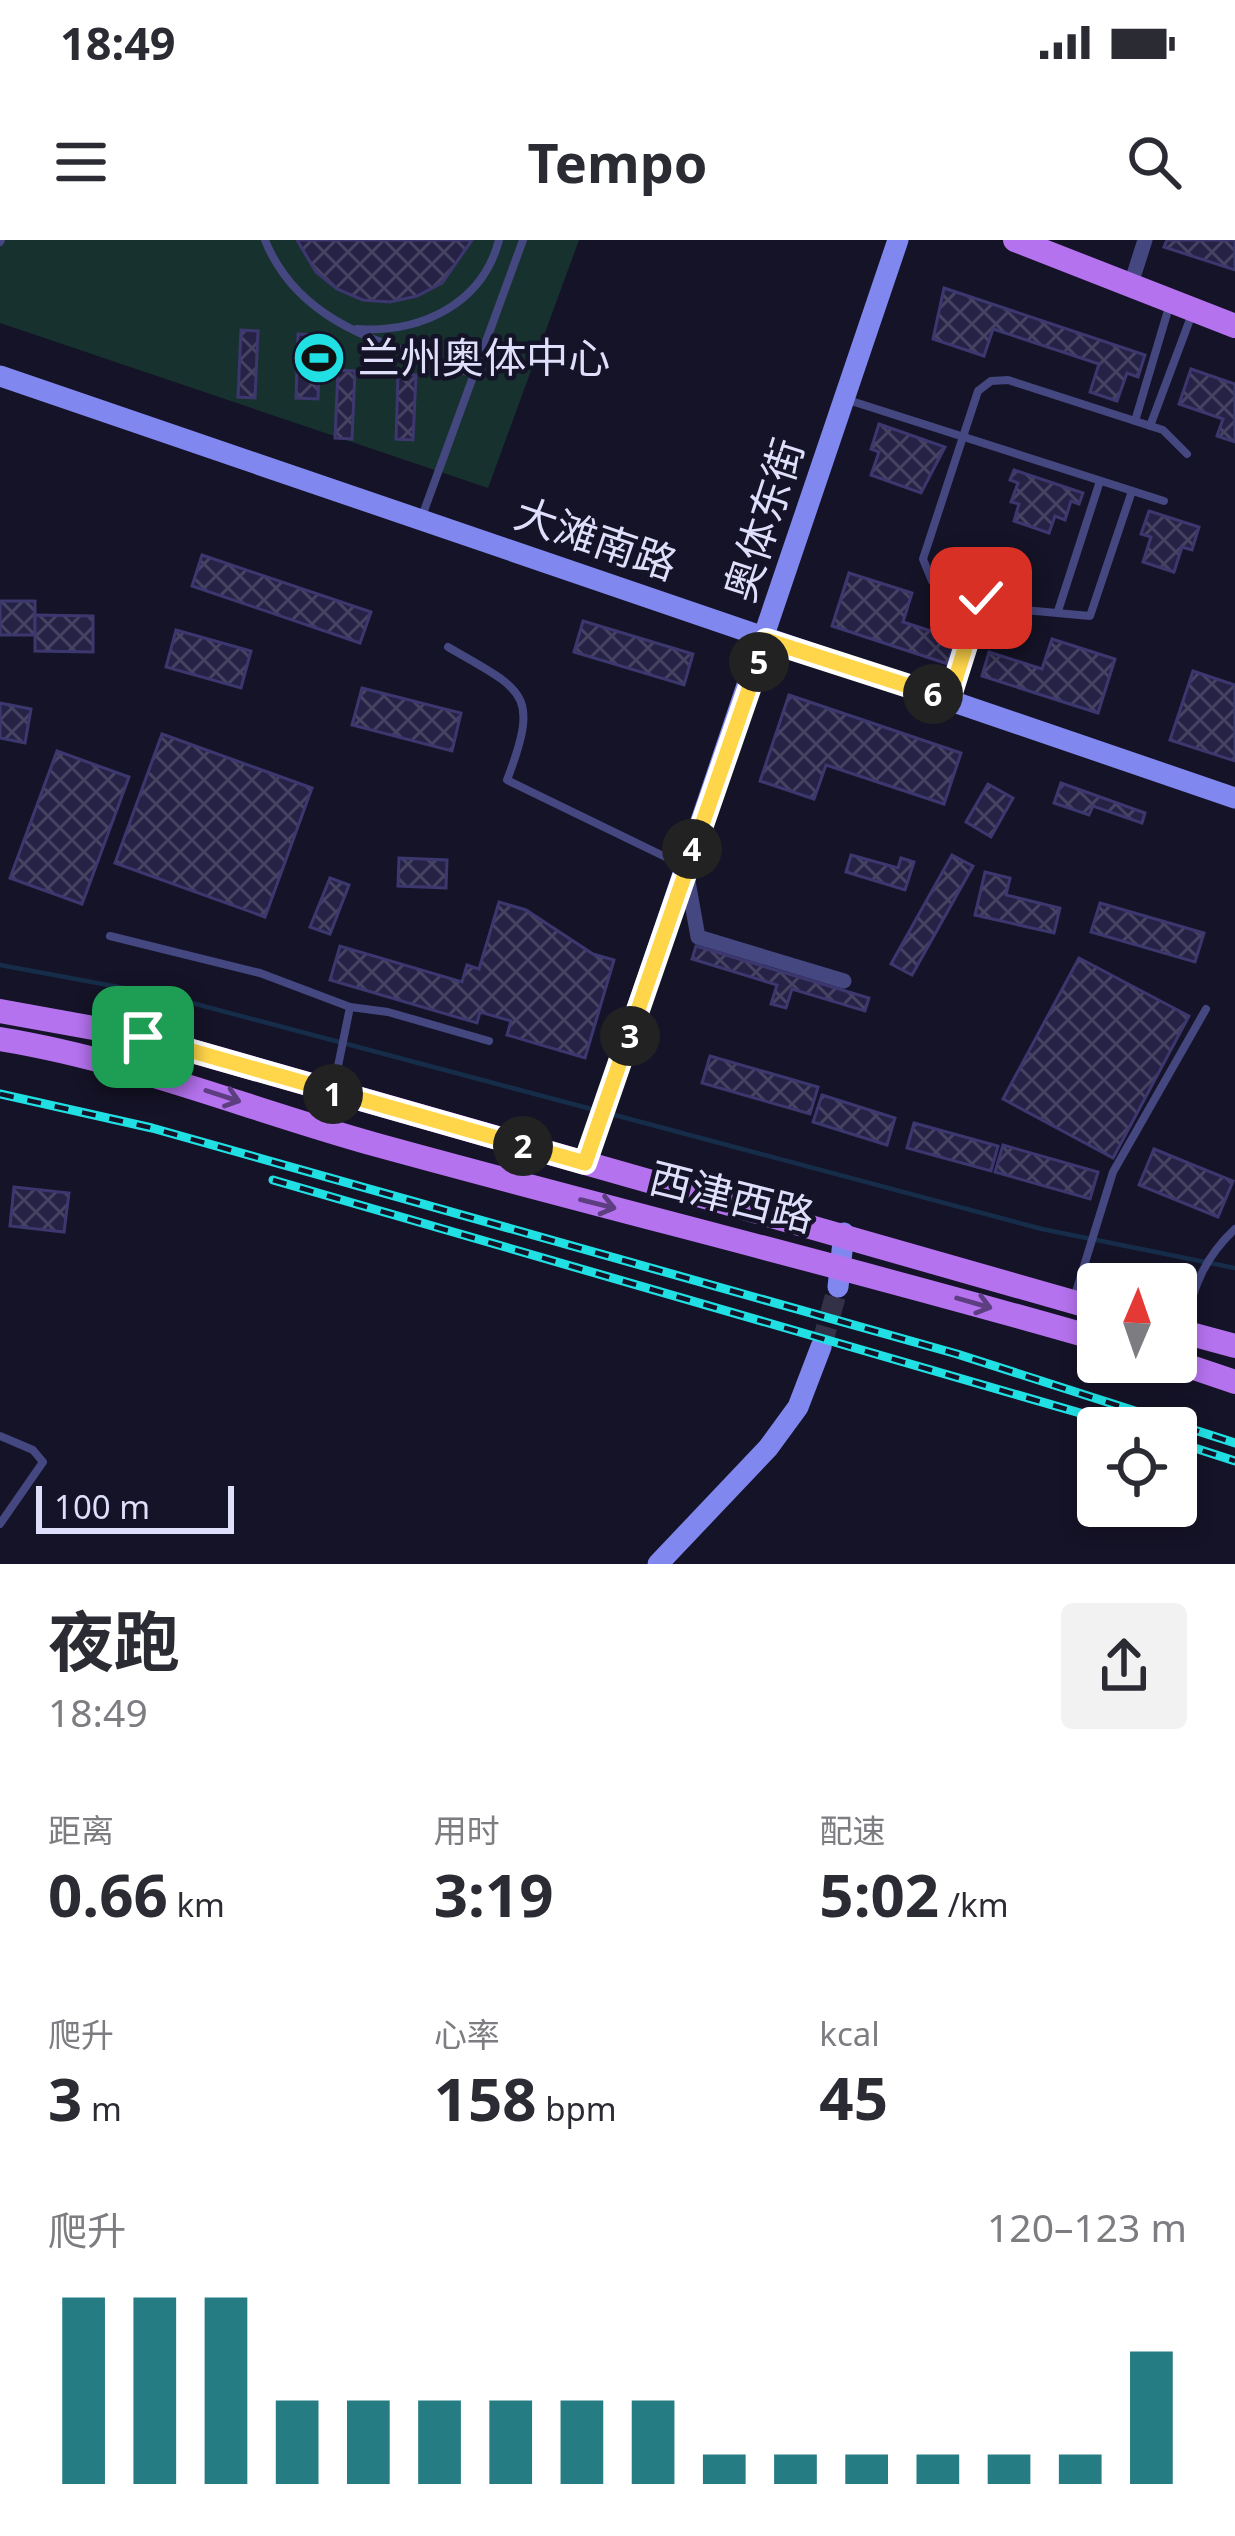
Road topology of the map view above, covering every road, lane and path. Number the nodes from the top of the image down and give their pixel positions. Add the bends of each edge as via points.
1 (265, 240) edge
2 (499, 240) edge
3 (523, 240) edge
4 (898, 240) edge
5 (1016, 240) edge
6 (1145, 240) edge
7 (494, 260) junction
8 (513, 267) junction
9 (1130, 287) junction
10 (1182, 306) junction
11 (1235, 326) edge
12 (345, 328) junction
13 (473, 374) junction
14 (0, 376) edge
15 (844, 399) junction
16 (1135, 421) junction
17 (1150, 426) junction
18 (963, 437) junction
19 (1187, 454) dead end
20 (1100, 481) junction
21 (1132, 490) junction
22 (1164, 500) dead end
23 (420, 520) junction
24 (981, 598) junction
25 (1058, 611) junction
26 (766, 640) junction
27 (448, 647) dead end
28 (949, 699) junction
29 (1235, 798) edge
30 (686, 867) junction
31 (110, 936) dead end
32 (844, 981) dead end
33 (350, 1007) junction
34 (1206, 1009) dead end
35 (0, 1011) edge
36 (37, 1016) junction
37 (0, 1040) edge
38 (489, 1041) dead end
39 (29, 1044) junction
40 (332, 1094) junction
41 (585, 1163) junction
42 (1235, 1229) edge
43 (844, 1233) junction
44 (1087, 1263) edge
45 (839, 1275) junction
46 (1197, 1284) edge
47 (1077, 1304) edge
48 (1077, 1335) edge
49 (1197, 1335) edge
50 (1235, 1346) edge
51 (821, 1347) tunnel mouth
52 (1197, 1369) edge
53 (1235, 1382) edge
54 (0, 1436) edge
55 (0, 1524) edge
56 (658, 1564) edge

1 - 12 lane via 288,284
2 - 7 lane
3 - 8 lane
4 - 15 street, 奥体东街
5 - 9 main road
6 - 9 street
7 - 8 lane
7 - 12 lane via 446,311 385,331
8 - 13 lane
9 - 10 main road
10 - 11 main road
10 - 16 lane
10 - 17 lane
12 - 13 lane
13 - 23 lane
14 - 23 street, 大滩南路
15 - 18 lane
15 - 26 street, 奥体东街
16 - 17 lane
16 - 18 lane via 999,380 978,391
17 - 19 lane
18 - 20 lane
18 - 24 lane via 922,566 932,581
20 - 21 lane
20 - 25 lane
21 - 22 lane
21 - 25 lane via 1090,616
23 - 26 street, 大滩南路
24 - 25 lane
24 - 28 lane
26 - 28 street, 大滩南路
26 - 30 street, 奥体东街
27 - 30 lane via 520,695 527,715 507,780
28 - 29 street, 大滩南路
30 - 32 street via 698,937
30 - 41 street, 奥体东街
31 - 33 lane via 260,973
33 - 38 lane
33 - 40 lane
34 - 44 lane via 1113,1172
35 - 36 main road, 西津西路
36 - 39 main road
36 - 40 main road, 西津西路 via 143,1037
37 - 39 main road, 西津西路
39 -> 45 main road, 西津西路 via 136,1067 355,1139
40 - 41 main road, 西津西路
41 - 43 main road, 西津西路
42 - 46 lane
43 - 45 street
43 - 47 main road, 西津西路
45 -> 48 main road, 西津西路
49 - 50 main road
51 - 56 street via 798,1408
52 - 53 main road
54 - 55 lane via 43,1462

